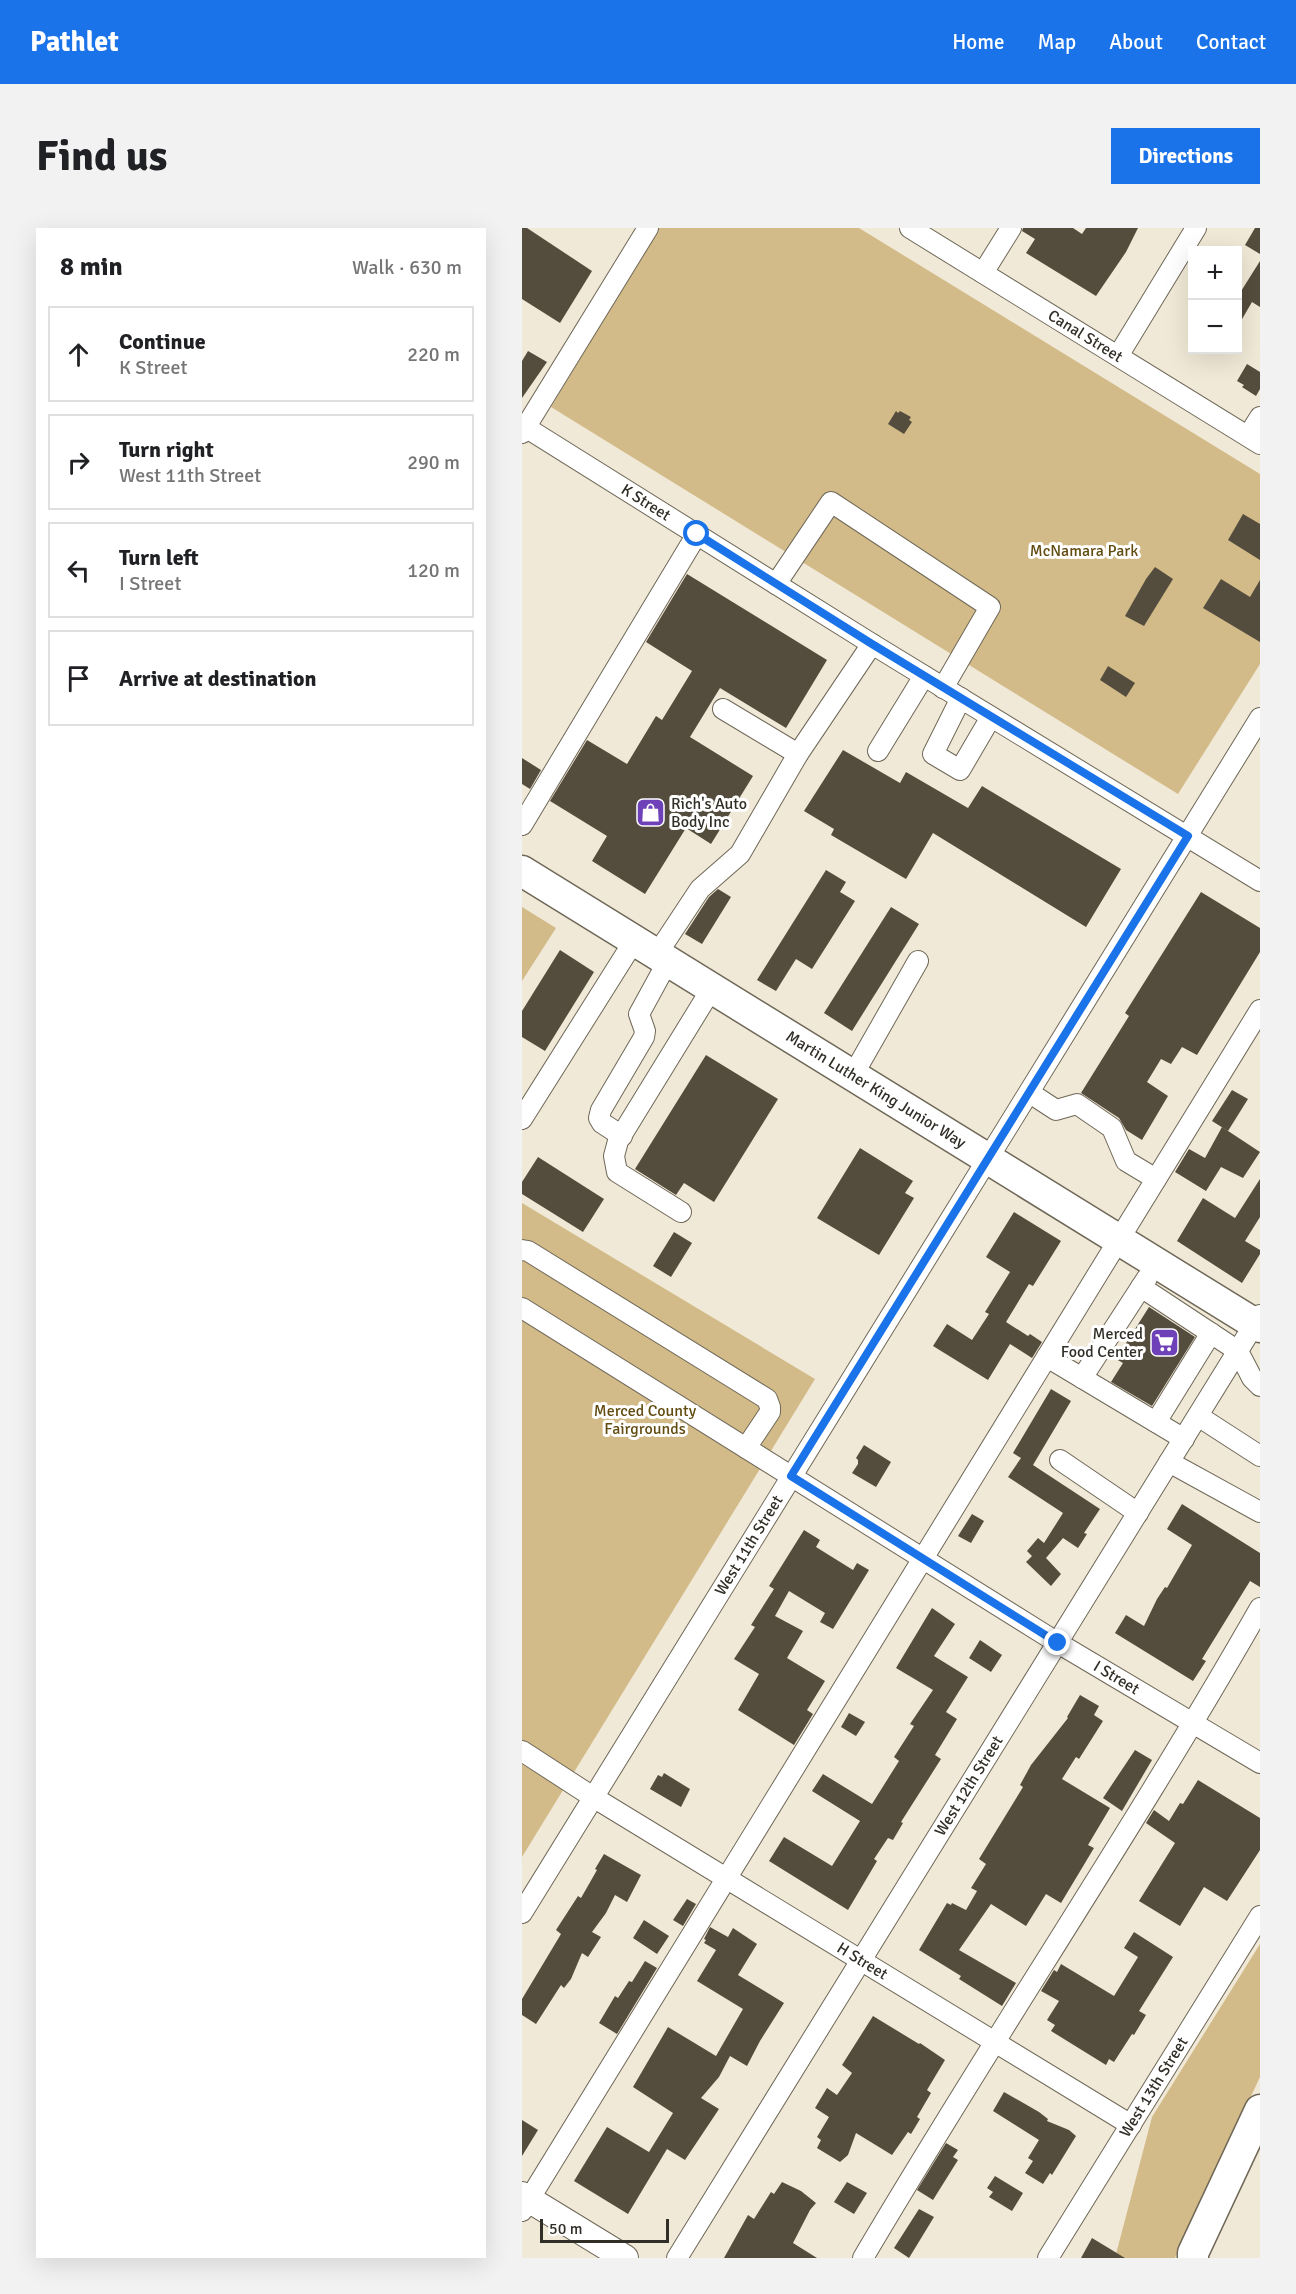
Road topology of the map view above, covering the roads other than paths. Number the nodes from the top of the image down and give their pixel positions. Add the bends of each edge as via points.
1 (648, 228) edge
2 (910, 228) edge
3 (1011, 228) edge
4 (1196, 228) edge
5 (983, 273) junction
6 (1118, 356) junction
7 (1260, 417) edge
8 (523, 428) edge
9 (1254, 440) edge
10 (697, 534) junction
11 (776, 584) junction
12 (872, 644) junction
13 (924, 676) junction
14 (943, 688) junction
15 (961, 698) junction
16 (723, 709) dead end
17 (991, 717) junction
18 (1260, 718) edge
19 (878, 751) dead end
20 (798, 754) junction
21 (525, 820) edge
22 (1188, 836) junction
23 (522, 871) edge
24 (1260, 881) edge
25 (653, 952) junction
26 (918, 961) dead end
27 (712, 988) junction
28 (1260, 1010) edge
29 (853, 1075) junction
30 (1030, 1093) junction
31 (522, 1119) edge
32 (622, 1136) junction
33 (989, 1159) junction
34 (1156, 1179) junction
35 (681, 1212) dead end
36 (1119, 1240) junction
37 (522, 1250) edge
38 (1148, 1275) junction
39 (1192, 1285) junction
40 (522, 1308) edge
41 (1176, 1311) junction
42 (1258, 1322) edge
43 (1211, 1333) junction
44 (1238, 1351) junction
45 (1047, 1357) junction
46 (1082, 1378) junction
47 (1260, 1386) edge
48 (1198, 1416) junction
49 (1156, 1422) junction
50 (1184, 1438) junction
51 (746, 1448) junction
52 (1260, 1456) edge
53 (1060, 1460) dead end
54 (1169, 1462) junction
55 (791, 1476) junction
56 (1260, 1512) edge
57 (1138, 1514) junction
58 (923, 1559) junction
59 (1260, 1608) edge
60 (1058, 1643) junction
61 (1194, 1724) junction
62 (522, 1751) edge
63 (1260, 1763) edge
64 (593, 1797) junction
65 (727, 1878) junction
66 (522, 1913) edge
67 (1260, 1916) edge
68 (861, 1961) junction
69 (994, 2042) junction
70 (1260, 2110) edge
71 (1131, 2125) junction
72 (1260, 2155) edge
73 (524, 2202) edge
74 (625, 2258) edge
75 (677, 2258) edge
76 (863, 2258) edge
77 (1048, 2258) edge
78 (1193, 2258) edge
79 (1209, 2258) edge

1 - 8 street
2 - 5 street, Canal Street
3 - 5 street
4 - 6 street
5 - 6 street, Canal Street
6 - 9 street, Canal Street
7 - 9 street
8 - 10 street, K Street
10 - 11 street, K Street
10 - 21 street
11 - 12 street, K Street
11 - 14 street via 831,502 990,607
12 - 13 street, K Street
12 - 20 street
13 - 14 street, K Street
13 - 19 street
14 - 15 street, K Street
15 - 17 street, K Street
15 - 17 street via 933,754 960,770
16 - 20 street
17 - 22 street, K Street
18 - 22 street, West 11th Street
20 - 25 street via 740,854 699,889
22 - 24 street, K Street
22 - 30 street, West 11th Street
23 - 25 highway, Martin Luther King Junior Way
25 - 27 highway, Martin Luther King Junior Way
25 - 31 street
25 - 32 street via 639,1014 644,1037 599,1118
26 - 29 street
27 - 29 highway, Martin Luther King Junior Way
27 - 32 street
28 - 34 street
29 - 33 highway, Martin Luther King Junior Way
30 - 33 street, West 11th Street
30 - 34 street via 1056,1110 1077,1104 1112,1128 1126,1161
32 - 35 street via 615,1148 617,1172
33 - 36 highway, Martin Luther King Junior Way
33 - 55 street, West 11th Street
34 - 36 street
36 - 38 highway, Martin Luther King Junior Way
36 - 45 street
37 - 51 street via 766,1399 770,1412
38 - 39 highway, Martin Luther King Junior Way
38 - 41 street
38 - 46 street
39 - 41 street
39 - 42 highway, Martin Luther King Junior Way
40 - 51 street, I Street
41 - 43 street
42 - 44 street, West 12th Street
43 - 44 street
43 - 49 street
44 - 47 street
44 - 48 street, West 12th Street
45 - 46 street
45 - 58 street
46 - 49 street
48 - 50 street, West 12th Street
48 - 52 street
49 - 50 street
50 - 54 street, West 12th Street
51 - 55 street, I Street
53 - 57 street
54 - 56 street
54 - 57 street, West 12th Street
55 - 58 street, I Street
55 - 64 street, West 11th Street
57 - 60 street, West 12th Street
58 - 60 street, I Street
58 - 65 street
59 - 61 street
60 - 61 street, I Street
60 - 68 street, West 12th Street
61 - 63 street, I Street
61 - 69 street
62 - 64 street, H Street
64 - 65 street, H Street
64 - 66 street, West 11th Street
65 - 68 street, H Street
65 - 73 street
67 - 71 street, West 13th Street
68 - 69 street, H Street
68 - 75 street, West 12th Street
69 - 71 street, H Street
69 - 76 street
70 - 78 highway
71 - 77 street, West 13th Street
72 - 79 highway
73 - 74 main road

